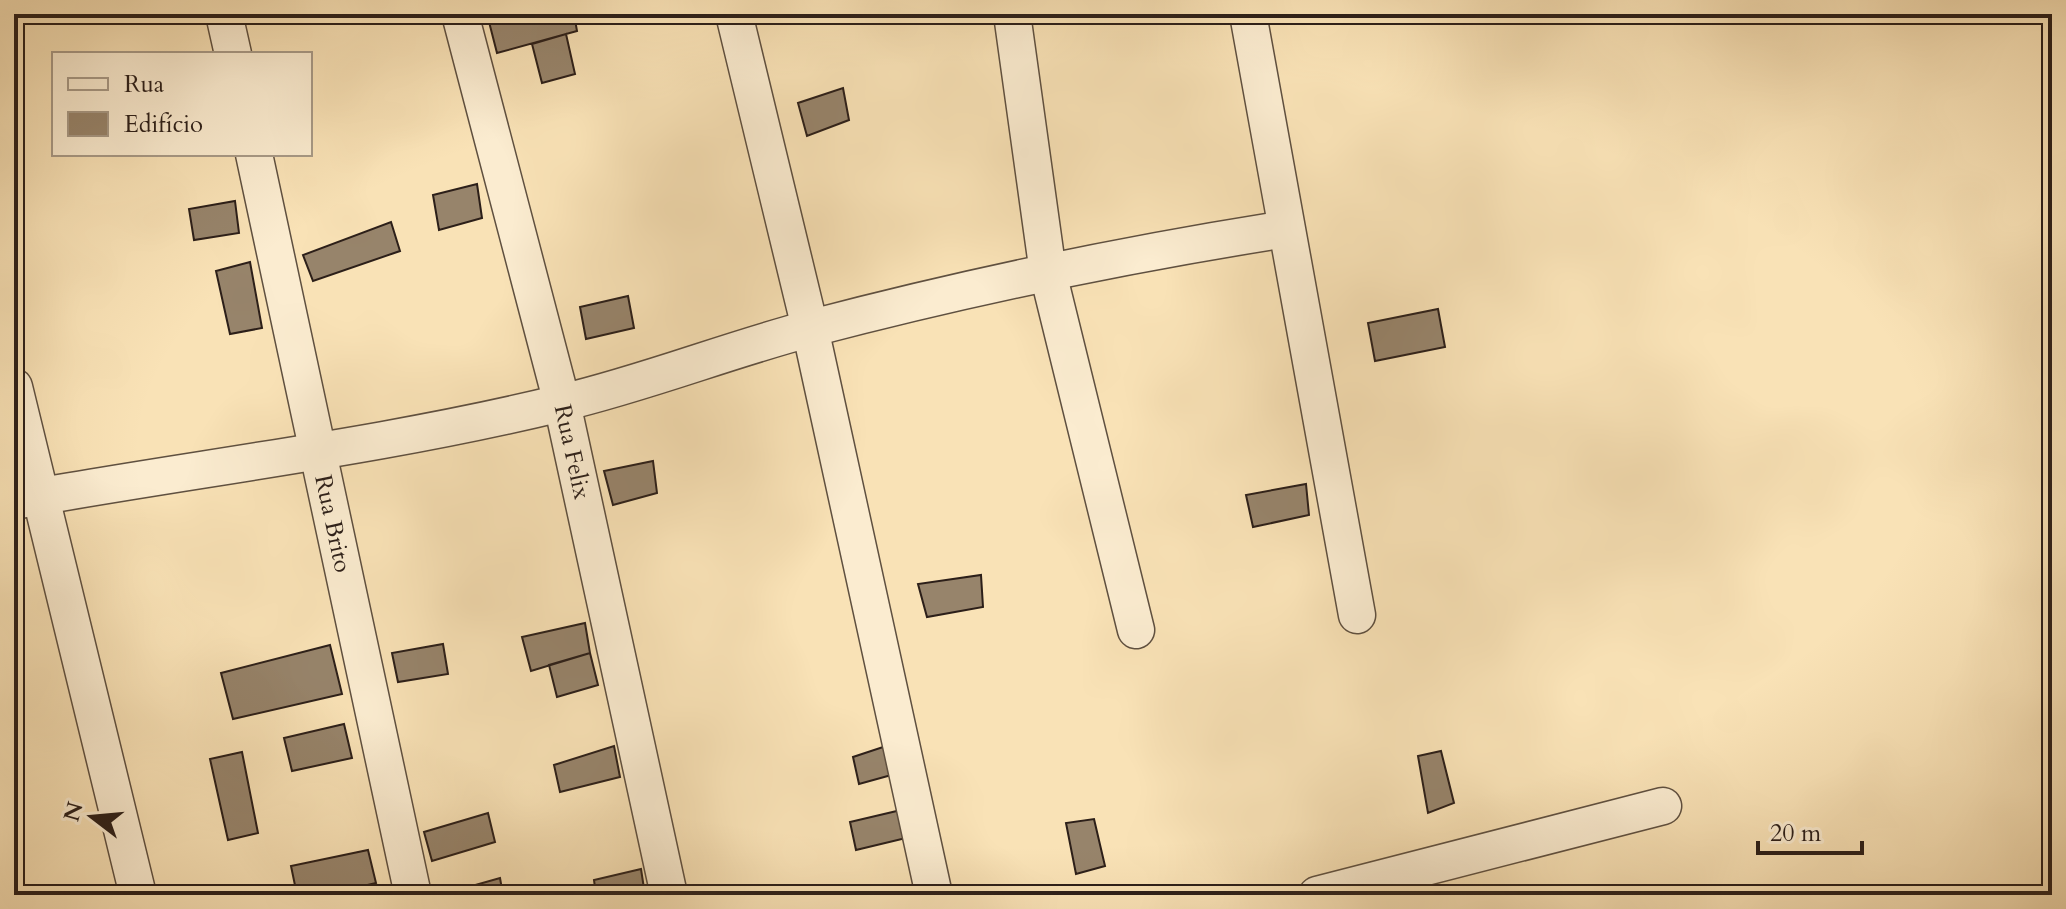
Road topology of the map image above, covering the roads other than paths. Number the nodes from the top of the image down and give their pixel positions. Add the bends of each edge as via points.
1 (224, 14) edge
2 (460, 14) edge
3 (734, 14) edge
4 (1012, 14) edge
5 (1248, 14) edge
6 (233, 52) edge
7 (254, 156) edge
8 (1286, 229) junction
9 (1048, 273) junction
10 (810, 328) junction
11 (14, 387) edge
12 (562, 403) junction
13 (317, 451) junction
14 (27, 498) edge
15 (1357, 615) dead end
16 (1136, 630) dead end
17 (1663, 806) dead end
18 (138, 895) edge
19 (413, 895) edge
20 (669, 895) edge
21 (934, 895) edge
22 (1317, 895) edge

1 - 6 street
2 - 12 street, Rua Felix
3 - 10 street
4 - 9 street
5 - 8 street
7 - 13 street, Rua Brito
8 - 9 street
8 - 15 street
9 - 10 street
9 - 16 street
10 - 12 street
10 - 21 street
11 - 14 street
12 - 13 street
12 - 20 street, Rua Felix
13 - 14 street
13 - 19 street, Rua Brito
14 - 18 street
17 - 22 street

